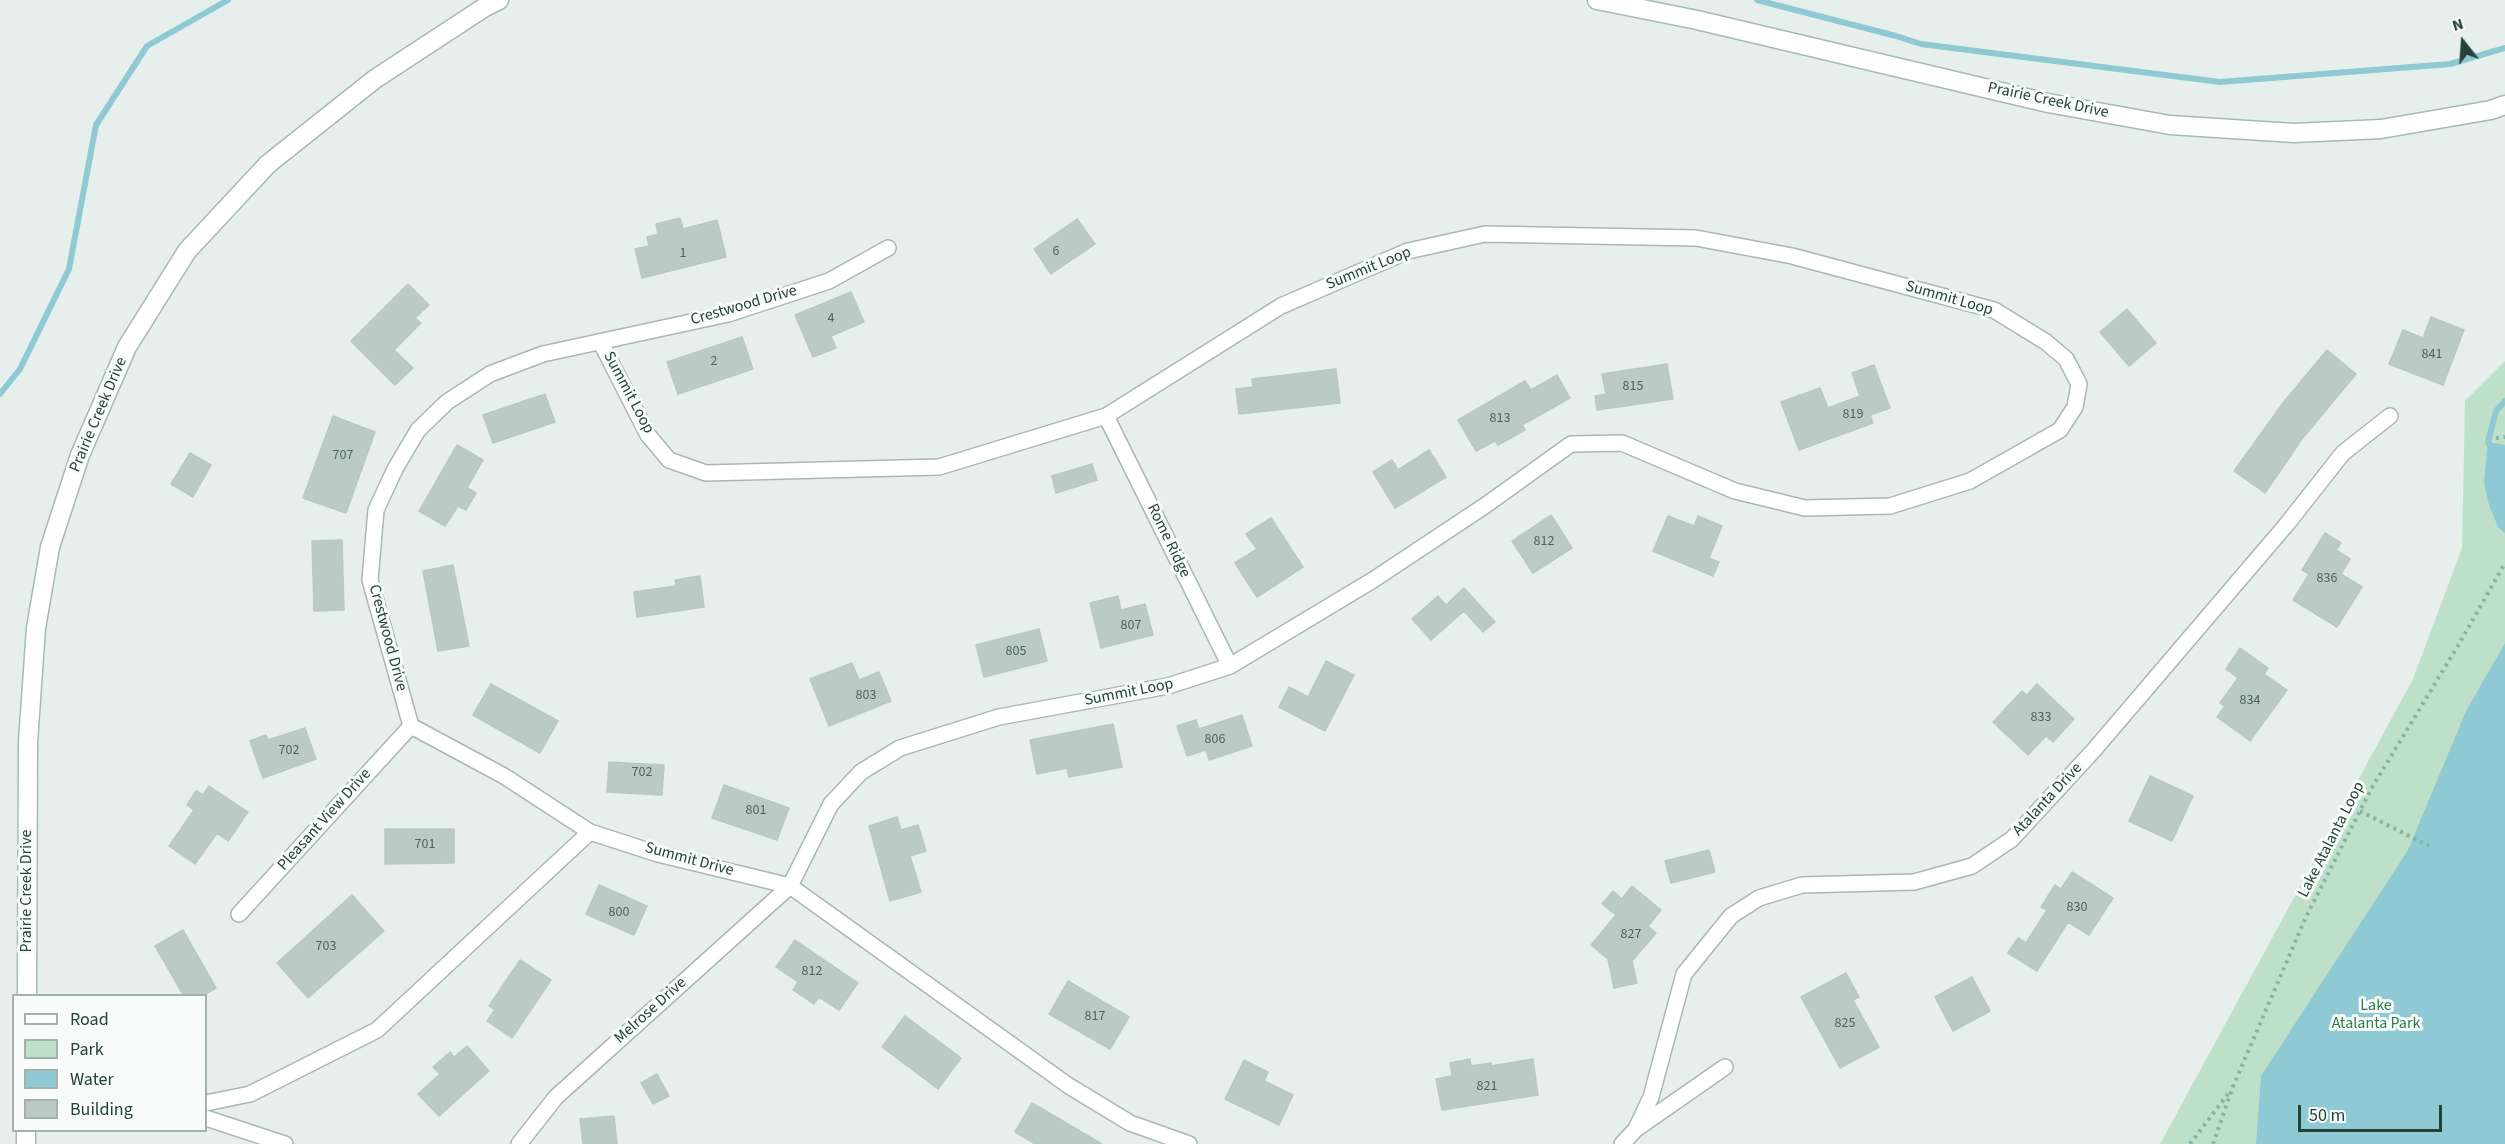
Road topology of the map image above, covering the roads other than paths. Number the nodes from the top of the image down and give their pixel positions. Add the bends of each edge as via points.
1 (500, 0) edge
2 (1597, 0) edge
3 (2505, 105) edge
4 (888, 248) dead end
5 (601, 343) junction
6 (1106, 416) junction
7 (2390, 416) dead end
8 (1230, 666) junction
9 (411, 726) junction
10 (590, 832) junction
11 (790, 886) junction
12 (239, 914) dead end
13 (27, 994) edge
14 (1725, 1066) dead end
15 (207, 1103) edge
16 (207, 1118) edge
17 (1636, 1129) junction
18 (285, 1144) edge
19 (519, 1144) edge
20 (1189, 1144) edge
21 (1622, 1144) edge

1 - 13 main road, Prairie Creek Drive via 375,79 268,164 187,251 127,347 80,455 53,537 36,628 28,742
2 - 3 main road, Prairie Creek Drive via 2048,103 2170,125 2294,133 2381,129
4 - 5 street, Crestwood Drive via 829,281 728,314
5 - 6 street, Summit Loop via 648,435 669,460 706,473 939,467
5 - 9 street, Crestwood Drive via 543,354 490,374 447,402 418,430 395,469 376,510 370,580
6 - 8 street, Rome Ridge
6 - 8 street, Summit Loop via 1281,306 1408,251 1485,234 1696,238 1792,256 1994,310 2066,359 2079,384 2075,407 2060,430 1970,480 1890,506 1805,508 1735,491 1622,443 1571,444 1373,580
7 - 17 street, Atalanta Drive via 2343,453 2288,524 2118,723 2012,839 1972,866 1914,882 1802,885 1759,898 1731,916 1684,974 1651,1097
8 - 11 street, Summit Loop via 1168,686 999,717 900,748 861,772 831,804
9 - 10 street via 504,776
9 - 12 street, Pleasant View Drive
10 - 11 street, Summit Drive via 658,854
10 - 15 street via 377,1030 250,1094
11 - 19 street, Melrose Drive via 556,1097
11 - 20 street, Summit Drive via 1069,1086 1130,1123
14 - 17 street
16 - 18 street
17 - 21 street

